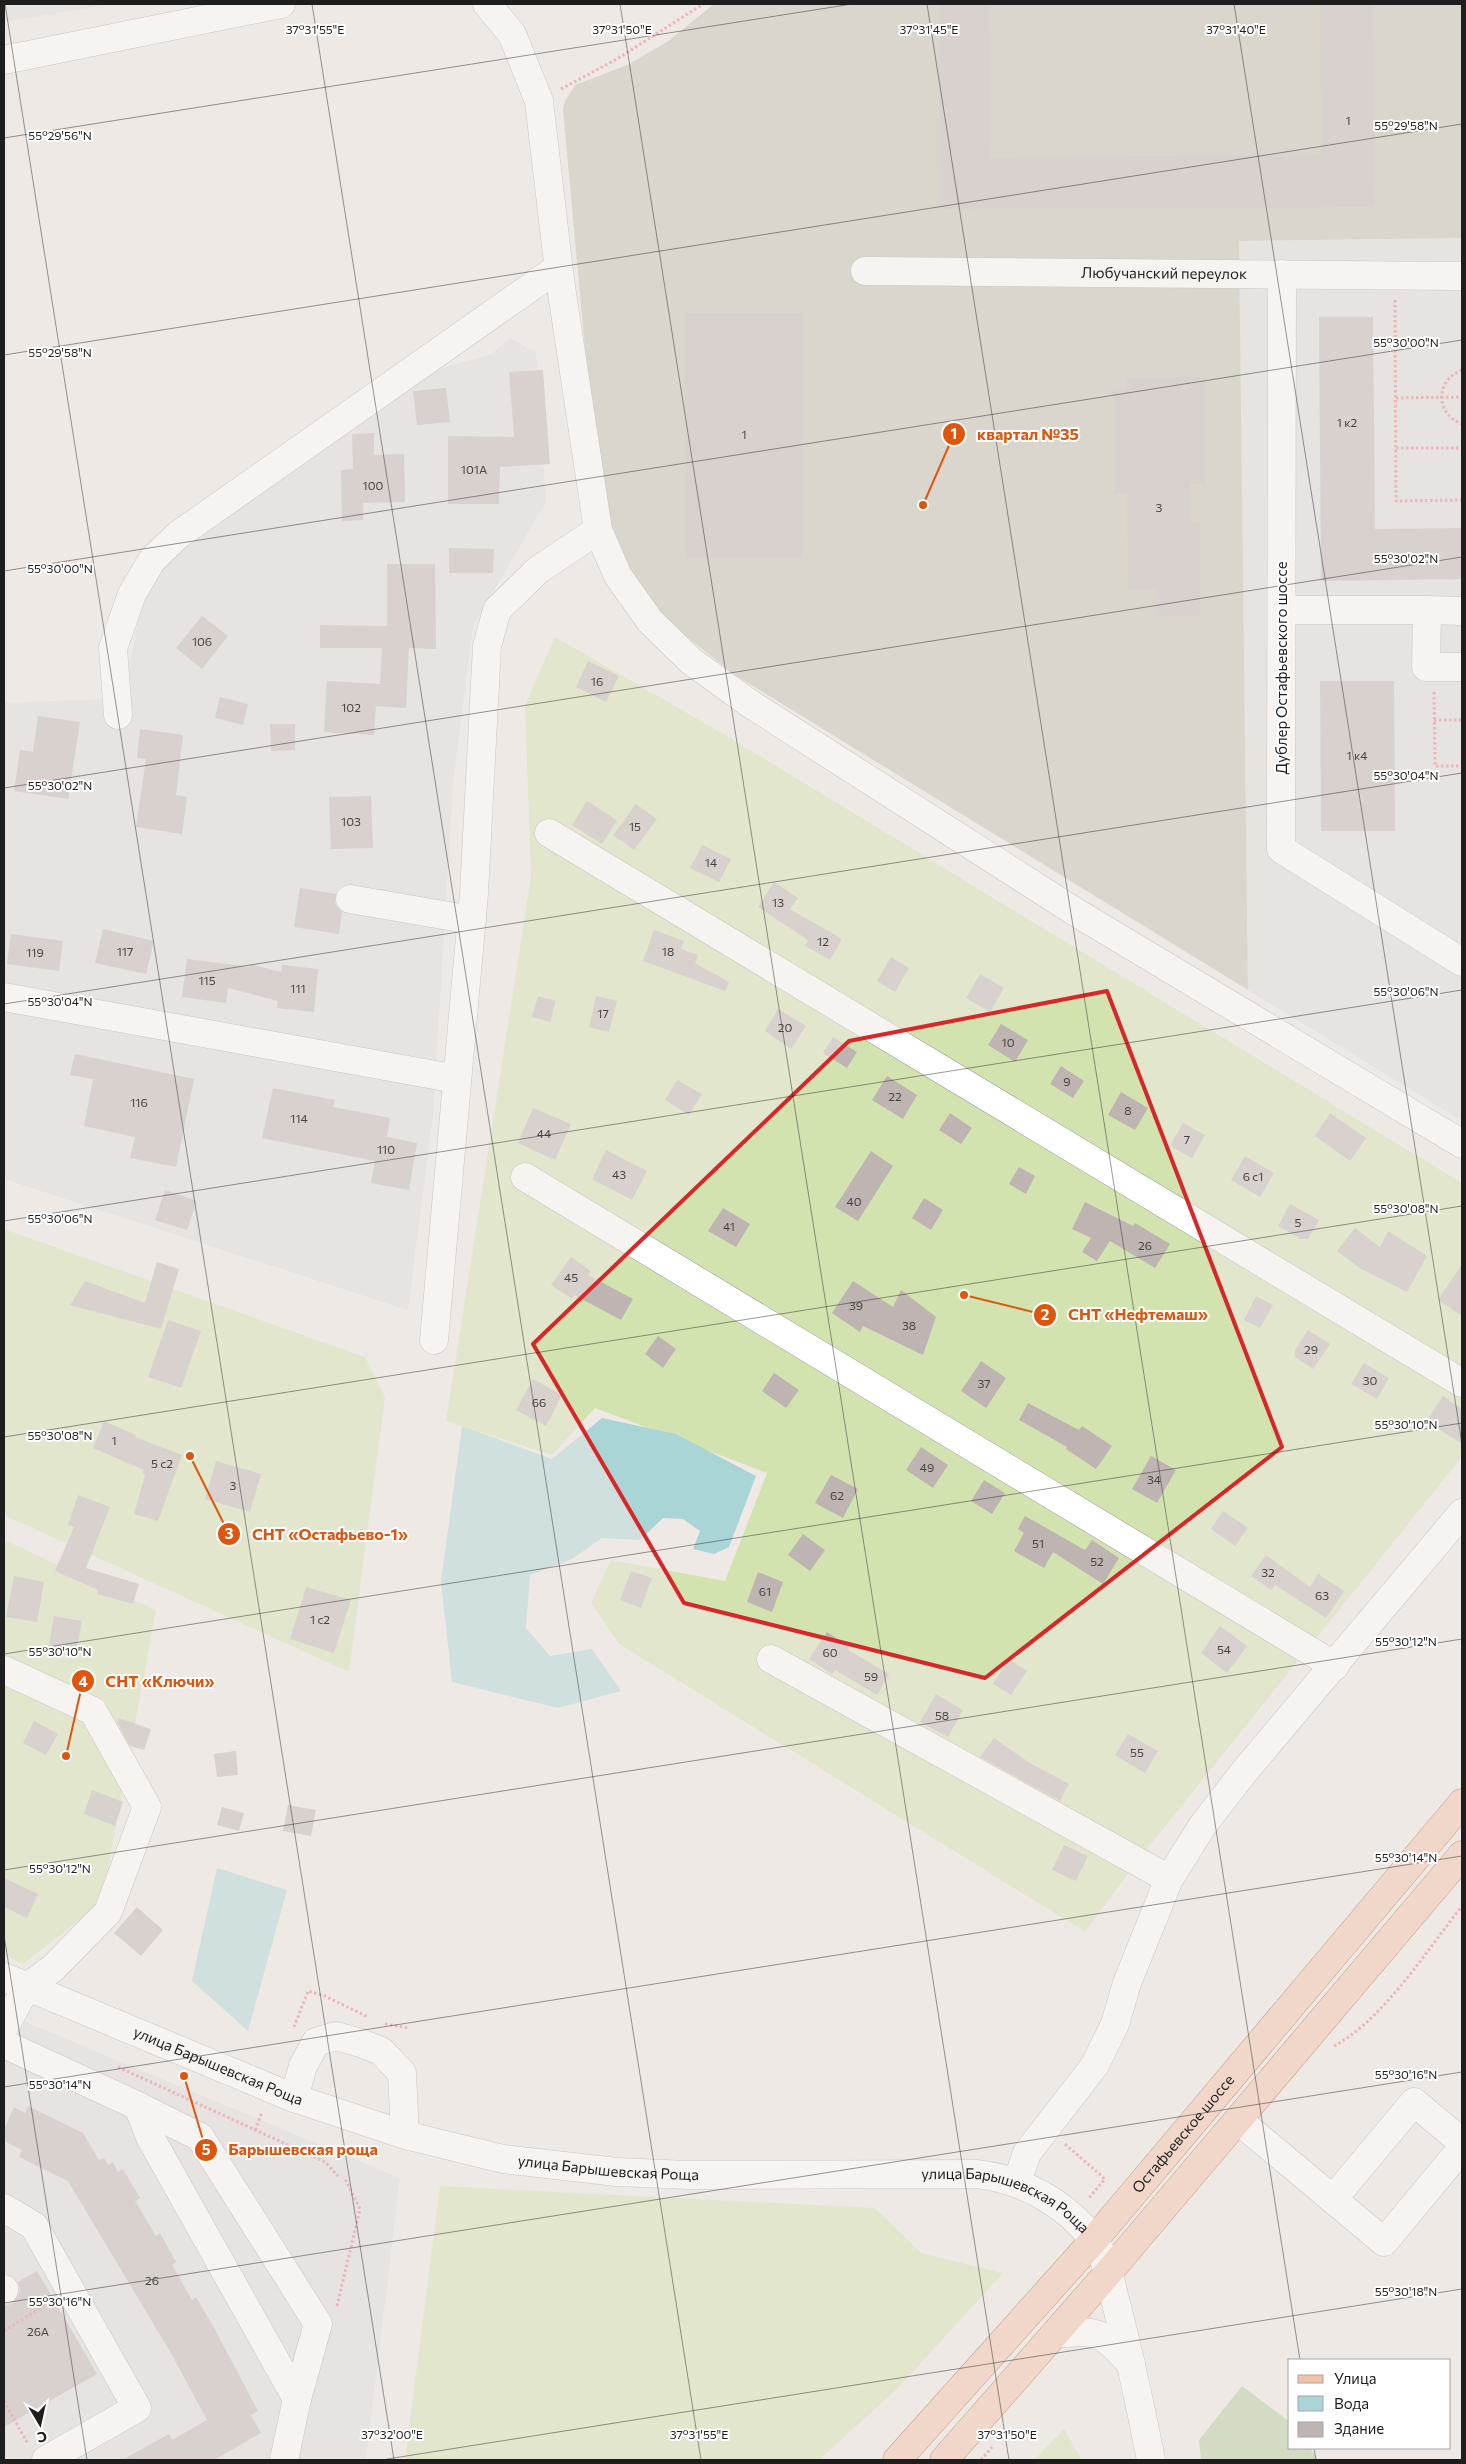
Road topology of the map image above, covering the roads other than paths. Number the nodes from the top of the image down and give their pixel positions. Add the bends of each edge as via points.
1 (281, 4) edge
2 (487, 4) edge
3 (4, 60) edge
4 (558, 268) junction
5 (865, 272) dead end
6 (1282, 274) junction
7 (1462, 276) edge
8 (598, 530) junction
9 (1282, 610) junction
10 (1427, 610) junction
11 (1462, 611) edge
12 (1462, 667) edge
13 (118, 715) dead end
14 (549, 833) dead end
15 (350, 899) dead end
16 (472, 920) junction
17 (1462, 962) edge
18 (4, 997) edge
19 (458, 1078) junction
20 (1462, 1144) edge
21 (525, 1177) dead end
22 (434, 1340) dead end
23 (1462, 1383) edge
24 (1462, 1513) edge
25 (771, 1659) dead end
26 (1335, 1666) junction
27 (4, 1670) edge
28 (1462, 1803) edge
29 (1462, 1855) edge
30 (1169, 1879) junction
31 (15, 1982) edge
32 (4, 2028) edge
33 (4, 2044) edge
34 (294, 2098) junction
35 (138, 2106) junction
36 (1238, 2120) junction
37 (405, 2135) junction
38 (1462, 2142) edge
39 (1462, 2148) edge
40 (1017, 2182) junction
41 (1333, 2199) junction
42 (4, 2208) edge
43 (1094, 2240) junction
44 (1108, 2273) junction
45 (1054, 2334) junction
46 (1132, 2365) junction
47 (298, 2399) junction
48 (40, 2456) edge
49 (284, 2460) edge
50 (897, 2460) edge
51 (944, 2460) edge
52 (1151, 2460) edge

1 - 3 street
2 - 4 street via 512,34 539,101
4 - 8 street
4 - 13 street via 178,535 152,560 132,594 113,648
5 - 6 street, Любучанский переулок
6 - 7 street, Любучанский переулок
6 - 9 street, Дублер Остафьевского шоссе
8 - 16 street via 538,570 497,610 487,646
8 - 20 street via 618,576 650,621 717,682 1077,913
9 - 10 street
9 - 17 street, Дублер Остафьевского шоссе via 1281,849
10 - 11 street
10 - 12 street via 1426,667
14 - 23 street
15 - 16 street
16 - 19 street
18 - 19 street
19 - 22 street
21 - 26 street
24 - 26 street
25 - 30 street
26 - 30 street via 1238,1779 1203,1825
27 - 31 street via 93,1711 147,1807 108,1912 53,1968
28 - 43 main road, Остафьевское шоссе
29 - 36 main road
30 - 40 street via 1127,1983 1115,2024 1095,2065 1027,2153
31 - 32 street
31 - 34 street, улица Барышевская Роща
33 - 35 street
34 - 37 street, улица Барышевская Роща
34 - 37 street via 303,2066 316,2042 336,2036 381,2051 402,2073
35 - 47 street via 150,2137
35 - 47 street via 200,2136 318,2324
36 - 41 street
36 - 44 main road
37 - 40 street, улица Барышевская Роща via 503,2159 617,2172 688,2175 976,2174
38 - 41 street via 1414,2102
39 - 41 street via 1384,2242
40 - 43 street, улица Барышевская Роща via 1042,2195
42 - 48 street via 34,2226 137,2408
43 - 44 street, улица Барышевская Роща
43 - 50 main road, Остафьевское шоссе
44 - 45 main road
44 - 46 street, улица Барышевская Роща
45 - 46 street via 1080,2332 1107,2338
45 - 51 main road
46 - 52 street, улица Барышевская Роща
47 - 49 street

